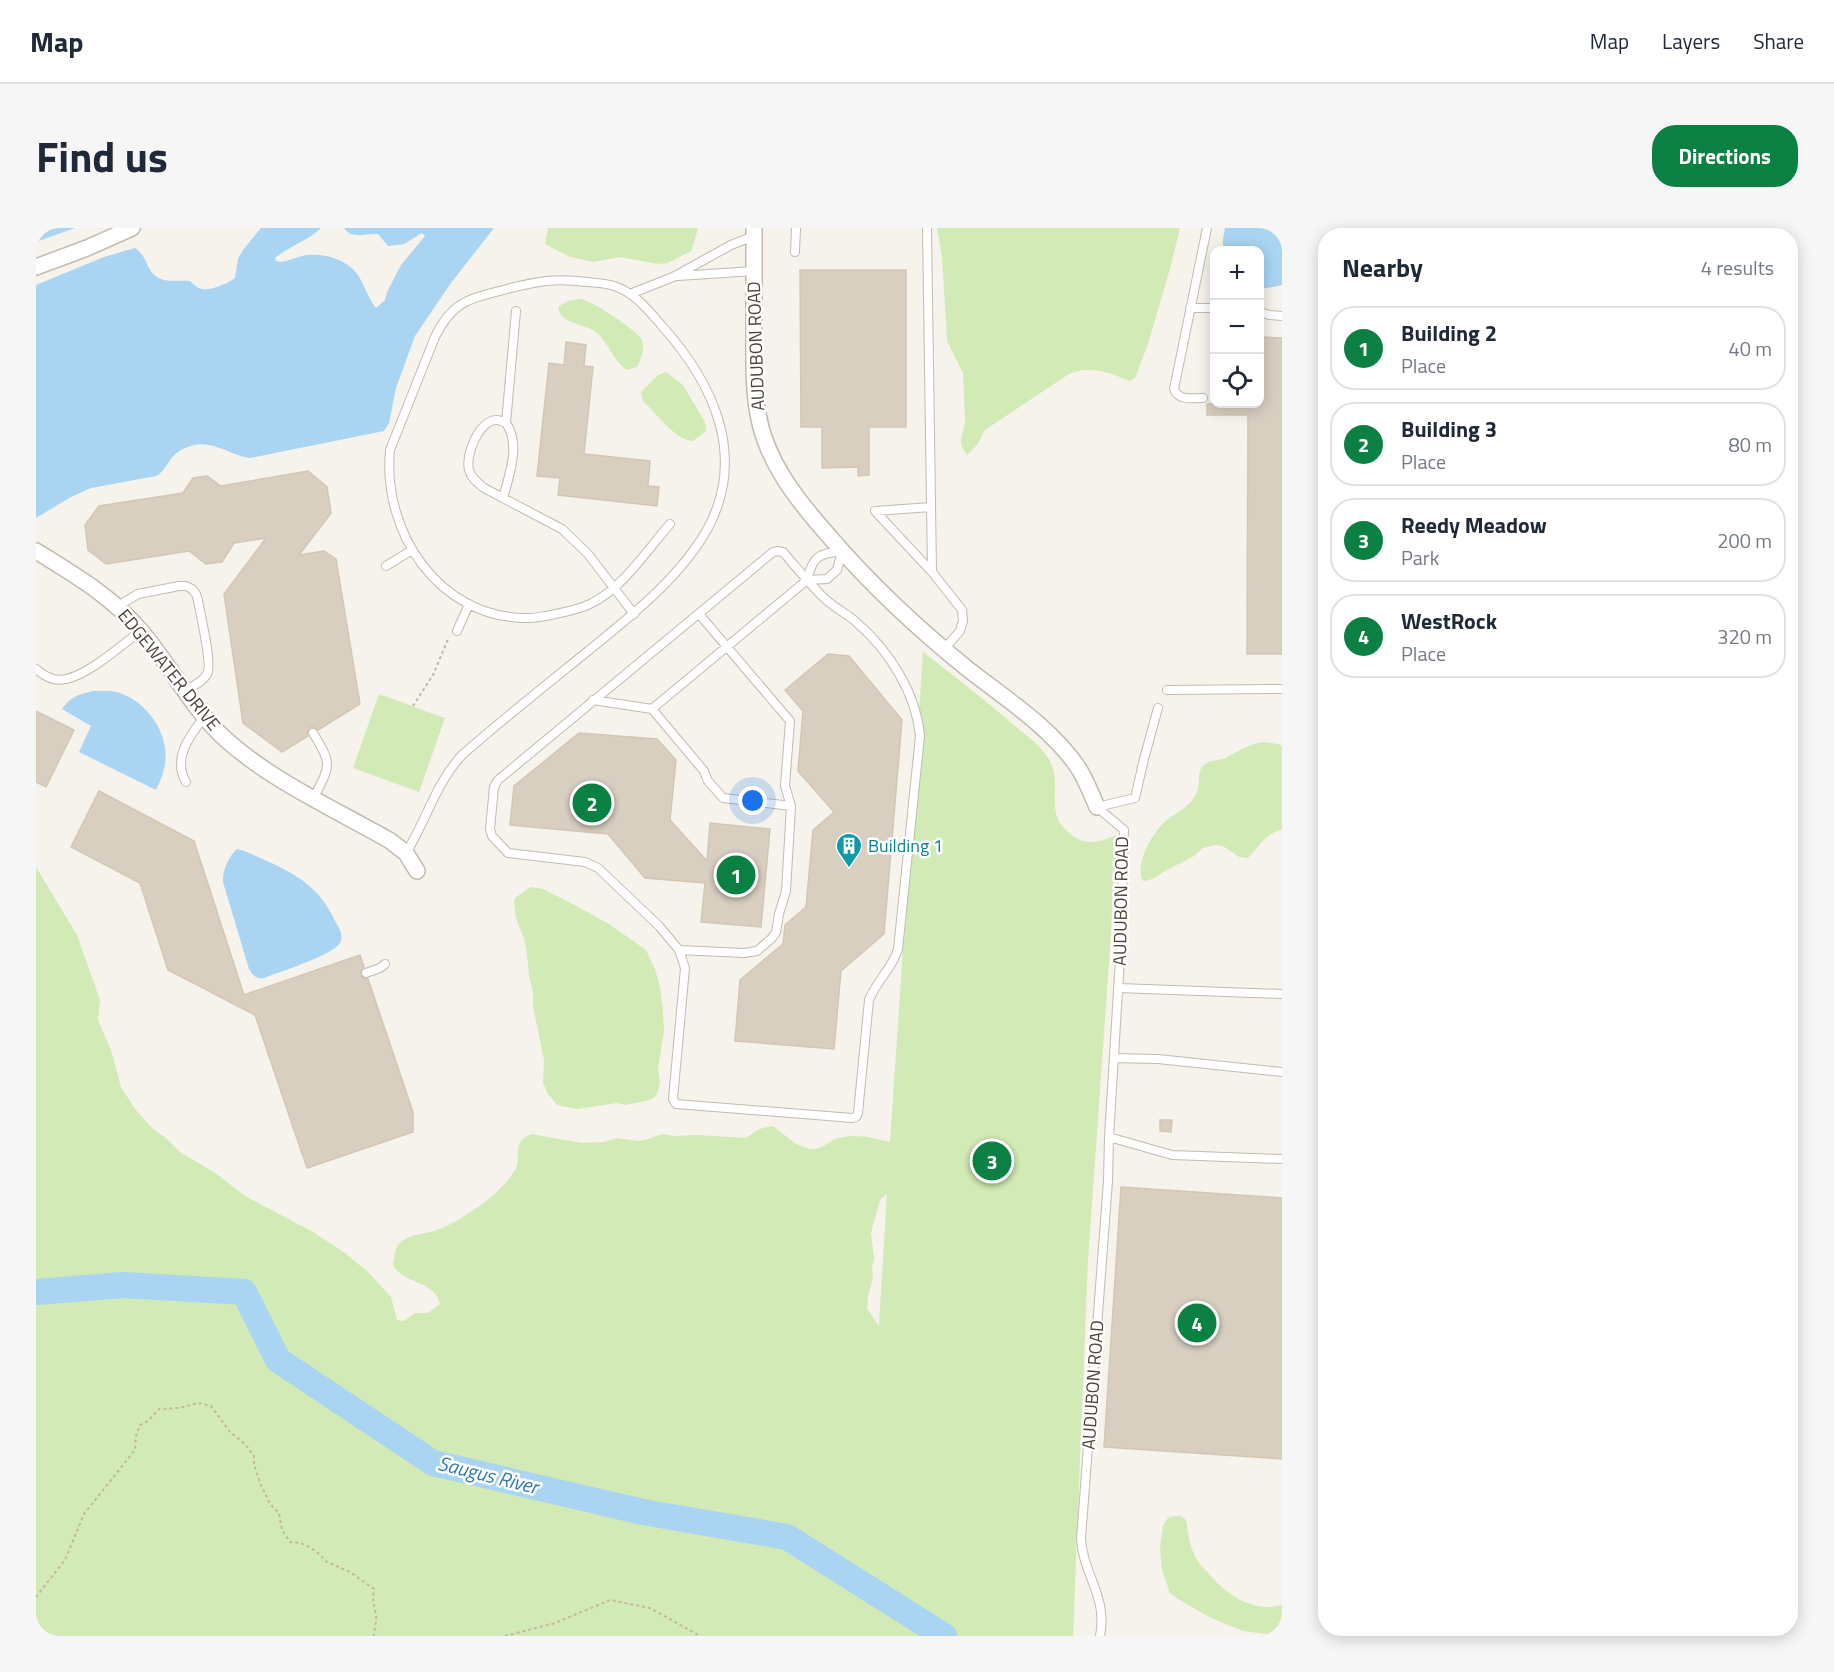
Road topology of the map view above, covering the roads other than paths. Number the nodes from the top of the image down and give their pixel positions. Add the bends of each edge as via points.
1 (132, 228) edge
2 (796, 228) edge
3 (927, 228) edge
4 (1207, 228) edge
5 (754, 232) edge
6 (795, 252) dead end
7 (36, 267) edge
8 (754, 271) junction
9 (673, 277) junction
10 (630, 294) junction
11 (1190, 308) junction
12 (1210, 308) edge
13 (516, 311) dead end
14 (1264, 313) edge
15 (1282, 316) edge
16 (1203, 398) dead end
17 (506, 423) junction
18 (503, 498) junction
19 (931, 507) junction
20 (670, 524) dead end
21 (412, 550) junction
22 (36, 551) edge
23 (842, 551) junction
24 (386, 566) dead end
25 (932, 572) junction
26 (807, 580) junction
27 (615, 587) junction
28 (469, 604) junction
29 (118, 606) junction
30 (634, 614) junction
31 (699, 614) junction
32 (455, 630) road end
33 (141, 631) junction
34 (727, 648) junction
35 (944, 649) junction
36 (36, 669) edge
37 (1282, 689) edge
38 (1167, 690) dead end
39 (184, 692) junction
40 (593, 700) junction
41 (1158, 708) dead end
42 (652, 709) junction
43 (204, 717) junction
44 (313, 733) dead end
45 (186, 782) dead end
46 (314, 797) junction
47 (791, 806) junction
48 (1096, 807) junction
49 (406, 853) junction
50 (417, 871) dead end
51 (679, 950) junction
52 (385, 964) dead end
53 (366, 973) dead end
54 (1119, 988) junction
55 (1282, 994) edge
56 (1114, 1058) junction
57 (1282, 1072) edge
58 (1109, 1137) junction
59 (1282, 1159) edge
60 (1100, 1636) edge

1 - 7 street
2 - 6 lane
3 - 19 lane
4 - 11 lane
5 - 8 street, AUDUBON ROAD
5 - 9 lane
8 - 9 lane
8 - 23 street, AUDUBON ROAD via 754,369 758,416 768,448 784,479
9 - 10 lane
10 - 21 lane via 601,283 539,281 468,300 447,316 390,450 394,507
10 - 30 lane via 672,337 701,380 723,435 726,461 720,498 707,530 681,565
11 - 12 lane
11 - 16 lane via 1174,389 1180,398
13 - 17 lane
14 - 15 lane
17 - 18 lane via 513,449
17 - 18 lane via 494,420 483,429 473,442 468,465 476,481
18 - 27 lane via 562,529
19 - 25 lane
19 - 25 lane via 875,511
20 - 27 lane
21 - 24 lane
21 - 28 lane via 440,585
22 - 29 street, EDGEWATER DRIVE
23 - 26 lane via 822,553 812,563
23 - 26 lane via 837,570 827,579
23 - 35 street, AUDUBON ROAD
25 - 35 lane via 962,610 960,631
26 - 31 lane via 783,552 776,551
26 - 34 lane
26 - 51 lane via 828,602 858,623 896,669 913,704 921,736 898,949 868,1003 856,1117 676,1104 673,1099 685,968
27 - 28 lane via 583,607 529,618 497,614
27 - 30 lane
28 - 32 lane
29 - 33 street, EDGEWATER DRIVE
29 - 39 lane via 135,595 157,589 182,586 196,594 209,669 205,677
30 - 49 lane via 462,755 443,780
31 - 34 lane
31 - 40 lane
33 - 36 lane via 94,665 65,680 51,679
33 - 39 street, EDGEWATER DRIVE
34 - 42 lane
34 - 47 lane via 790,721 785,786
35 - 48 street, AUDUBON ROAD via 1059,744 1078,768
37 - 38 lane
39 - 43 street, EDGEWATER DRIVE
40 - 42 lane
40 - 51 lane via 496,781 491,833 510,854 585,862 598,868 647,913
41 - 48 lane via 1136,798
42 - 47 lane via 722,797
43 - 45 lane via 189,737 181,758
43 - 46 street, EDGEWATER DRIVE via 256,764
44 - 46 lane via 328,766
46 - 49 street, EDGEWATER DRIVE
47 - 51 lane via 786,891 772,938 757,951 744,953
48 - 54 lane, AUDUBON ROAD via 1124,830
49 - 50 street, EDGEWATER DRIVE
52 - 53 lane
54 - 55 lane
54 - 56 lane, AUDUBON ROAD
56 - 57 lane
56 - 58 lane, AUDUBON ROAD
58 - 59 lane via 1173,1155
58 - 60 lane, AUDUBON ROAD via 1081,1539 1102,1608

